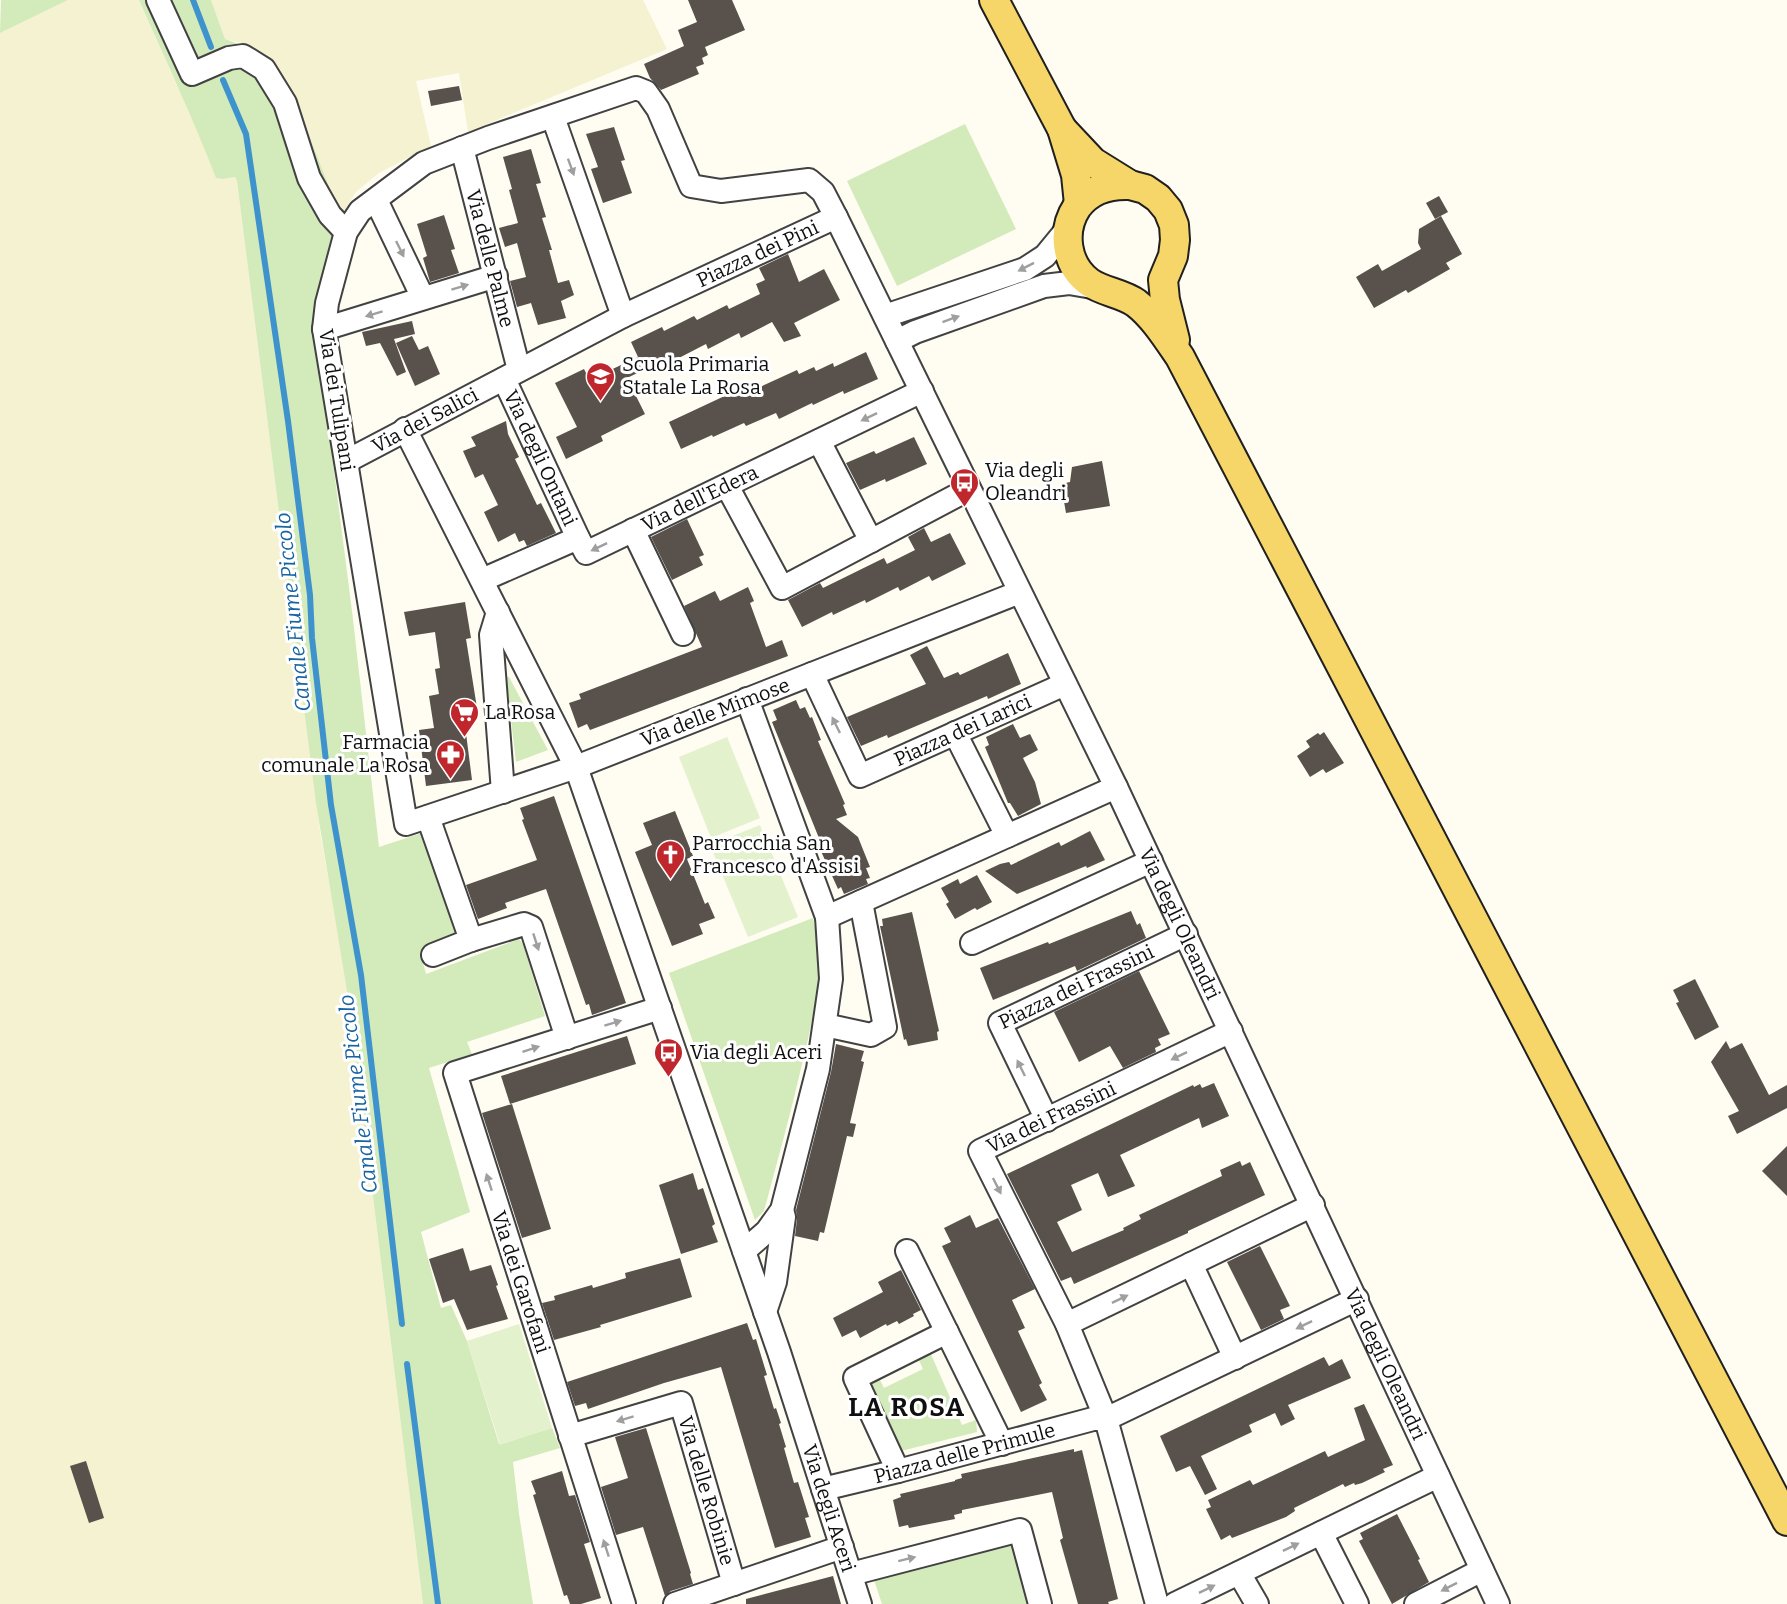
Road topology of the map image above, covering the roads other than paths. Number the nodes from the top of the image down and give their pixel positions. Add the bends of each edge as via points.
1 (158, 0) edge
2 (994, 0) edge
3 (554, 117) junction
4 (1062, 129) junction
5 (462, 148) junction
6 (1130, 185) junction
7 (691, 186) joint
8 (376, 200) junction
9 (1074, 216) junction
10 (836, 217) junction
11 (346, 232) junction
12 (1166, 270) junction
13 (496, 276) junction
14 (1108, 290) junction
15 (423, 298) junction
16 (623, 316) junction
17 (885, 316) junction
18 (324, 329) junction
19 (897, 341) junction
20 (1180, 357) junction
21 (512, 374) junction
22 (922, 391) junction
23 (405, 429) junction
24 (819, 441) junction
25 (347, 461) junction
26 (727, 486) junction
27 (969, 489) junction
28 (633, 530) junction
29 (578, 538) junction
30 (871, 541) junction
31 (482, 580) junction
32 (1020, 592) junction
33 (498, 612) junction
34 (683, 634) dead end
35 (812, 674) junction
36 (1065, 684) junction
37 (747, 699) junction
38 (955, 733) junction
39 (576, 767) junction
40 (1116, 787) junction
41 (503, 792) junction
42 (428, 817) junction
43 (406, 824) joint
44 (1007, 836) junction
45 (1151, 861) junction
46 (861, 902) junction
47 (827, 917) junction
48 (1186, 934) junction
49 (471, 940) junction
50 (972, 944) dead end
51 (433, 955) dead end
52 (660, 1008) junction
53 (825, 1025) junction
54 (1231, 1031) junction
55 (567, 1038) junction
56 (1047, 1120) junction
57 (1313, 1205) junction
58 (782, 1210) junction
59 (781, 1238) junction
60 (907, 1251) dead end
61 (745, 1254) junction
62 (1191, 1264) junction
63 (1357, 1299) junction
64 (765, 1312) junction
65 (1067, 1324) junction
66 (947, 1332) junction
67 (1235, 1358) junction
68 (1106, 1419) junction
69 (570, 1436) junction
70 (1002, 1444) junction
71 (898, 1471) junction
72 (1438, 1476) junction
73 (823, 1489) junction
74 (1787, 1521) edge
75 (1321, 1533) junction
76 (842, 1547) junction
77 (1482, 1570) junction
78 (1239, 1573) junction
79 (851, 1574) junction
80 (734, 1584) junction
81 (624, 1604) edge
82 (675, 1604) edge
83 (860, 1604) edge
84 (1040, 1604) edge
85 (1157, 1604) edge
86 (1175, 1604) edge
87 (1257, 1604) edge
88 (1357, 1604) edge
89 (1416, 1604) edge
90 (1498, 1604) edge

1 - 11 street via 192,74 243,56 264,69 285,103 309,178 330,215
2 - 4 main road
3 - 5 street, Via dei Tulipani
3 - 7 street, Via dei Tulipani via 636,88 646,92 658,110
3 -> 16 street
4 - 6 main road via 1093,162
4 - 9 main road via 1076,175
5 - 8 street, Via dei Tulipani via 424,164
5 - 13 street, Via delle Palme
6 - 9 main road via 1116,184 1089,194
6 - 12 main road via 1158,198 1171,217 1175,240
7 - 10 street, Piazza dei Pini via 722,191 809,180 823,192
8 - 11 street, Via dei Tulipani via 360,211
8 -> 15 street
9 - 14 main road via 1067,243 1071,258 1090,282
9 -> 17 street via 1045,256 1024,269
10 - 16 street, Piazza dei Pini
10 - 17 street, Via degli Oleandri
11 - 18 street, Via dei Tulipani
12 - 14 main road via 1142,288 1128,292
12 - 20 main road via 1165,300
15 -> 13 street
13 - 21 street, Via delle Palme
19 -> 14 street via 1044,286 1070,283
14 - 20 main road via 1135,302 1152,318
15 -> 18 street
16 - 21 street, Piazza dei Pini
17 - 19 street, Via degli Oleandri
18 - 25 street, Via dei Tulipani
19 - 22 street, Via degli Oleandri
20 - 74 main road
21 - 23 street, Via dei Salici
21 - 29 street, Via degli Ontani
22 -> 24 street, Via dell'Edera
22 - 27 street, Via degli Oleandri
23 - 25 street, Via dei Salici
23 - 31 street, Via degli Aceri
24 - 26 street, Via dell'Edera
24 - 30 street
25 - 43 street, Via dei Tulipani
26 - 28 street, Via dell'Edera
26 - 30 street via 782,588
27 - 30 street
27 - 32 street, Via degli Oleandri
28 -> 29 street, Via dell'Edera via 586,553
28 - 34 street
29 - 31 street
31 - 33 street, Via degli Aceri
32 - 35 street, Via delle Mimose
32 - 36 street, Via degli Oleandri
33 - 39 street, Via degli Aceri
33 - 41 street via 491,636
35 - 37 street, Via delle Mimose
38 -> 35 street, Piazza dei Larici via 860,776
36 - 38 street, Piazza dei Larici
36 - 40 street, Via degli Oleandri
37 - 39 street, Via delle Mimose
37 - 47 street
38 - 44 street
39 - 41 street, Via delle Mimose
39 - 52 street, Via degli Aceri
40 - 44 street
40 - 45 street, Via degli Oleandri
41 - 42 street, Via delle Mimose
42 - 43 street, Via delle Mimose
42 - 49 street
44 - 46 street
45 - 48 street, Via degli Oleandri
45 - 50 street
46 - 47 street
46 - 53 street via 885,1027 871,1035
47 - 53 street via 831,979
48 - 54 street, Via degli Oleandri
56 -> 48 street, Piazza dei Frassini via 1000,1023
49 - 51 street
49 -> 55 street via 525,924 531,927
55 -> 52 street
52 - 61 street, Via degli Aceri
53 - 58 street via 818,1070
54 -> 56 street, Via dei Frassini
54 - 57 street, Via degli Oleandri
69 -> 55 street, Via dei Garofani via 454,1073
56 -> 65 street, Via dei Frassini via 980,1151
57 - 62 street
57 - 63 street, Via degli Oleandri
58 - 59 street
58 - 61 street
59 - 61 street via 765,1253
59 - 64 street via 775,1282
60 - 66 street
61 - 64 street, Via degli Aceri
65 -> 62 street
62 - 67 street
63 -> 67 street, Piazza delle Primule
63 - 72 street, Via degli Oleandri
64 - 73 street, Via degli Aceri
65 - 68 street
66 - 70 street
66 - 71 street via 855,1378
67 - 68 street, Piazza delle Primule
68 - 70 street, Piazza delle Primule
68 - 85 street
80 -> 69 street, Via delle Robinie via 681,1403
81 -> 69 street, Via dei Garofani
70 - 71 street, Piazza delle Primule
71 - 73 street, Piazza delle Primule
72 - 75 street
72 - 77 street, Via degli Oleandri
73 - 76 street, Via degli Aceri
78 -> 75 street
75 - 88 street
76 - 79 street, Via degli Aceri
76 - 80 street
77 -> 89 street
77 - 90 street, Via degli Oleandri
86 -> 78 street
78 - 87 street
79 - 83 street, Via degli Aceri
79 -> 84 street via 1020,1530
80 - 82 street

